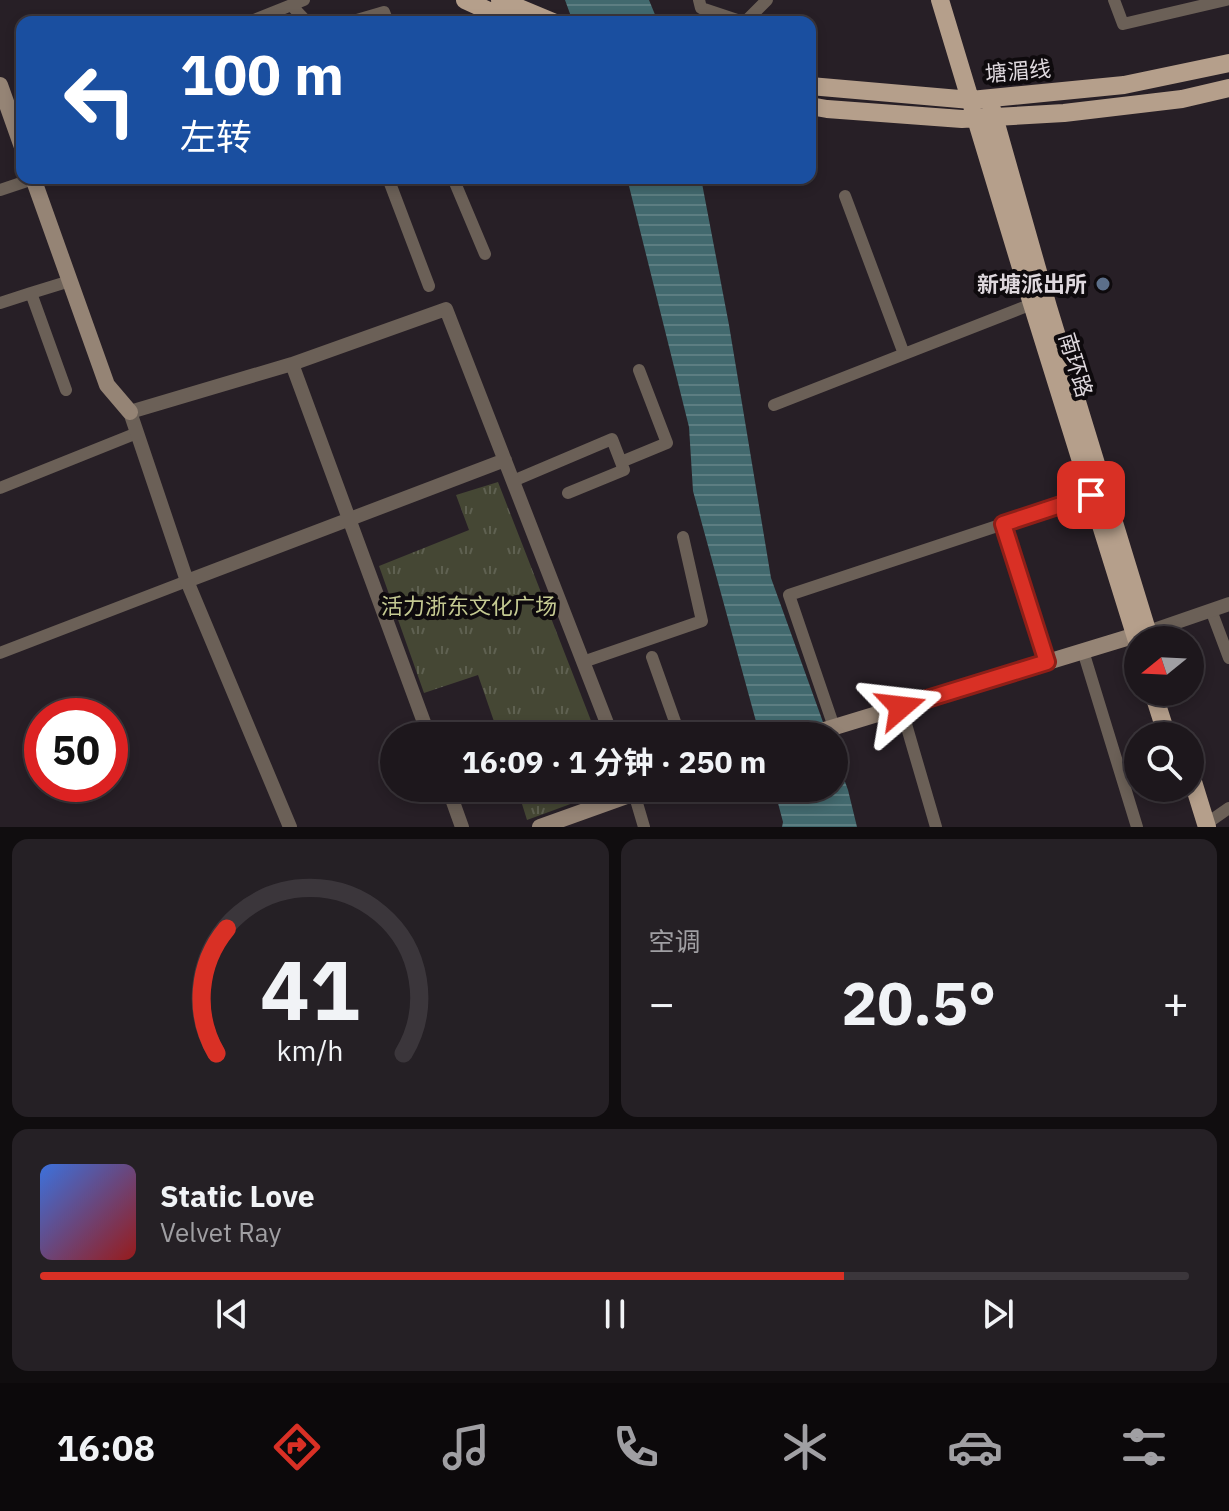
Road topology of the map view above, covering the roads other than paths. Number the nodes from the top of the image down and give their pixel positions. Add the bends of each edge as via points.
1 (304, 0) edge
2 (465, 0) edge
3 (500, 0) edge
4 (699, 0) edge
5 (767, 0) edge
6 (940, 0) edge
7 (1114, 0) edge
8 (1226, 0) edge
9 (291, 5) junction
10 (264, 16) edge
11 (301, 16) edge
12 (500, 16) edge
13 (538, 16) edge
14 (726, 16) edge
15 (750, 16) edge
16 (1229, 63) edge
17 (0, 85) edge
18 (816, 87) edge
19 (1229, 88) edge
20 (816, 107) edge
21 (983, 108) junction
22 (10, 113) edge
23 (35, 184) edge
24 (390, 184) edge
25 (456, 184) edge
26 (845, 196) dead end
27 (485, 254) dead end
28 (70, 281) junction
29 (429, 286) dead end
30 (31, 293) junction
31 (0, 303) edge
32 (1032, 304) junction
33 (904, 354) junction
34 (292, 364) junction
35 (639, 370) dead end
36 (66, 390) dead end
37 (774, 405) dead end
38 (130, 412) junction
39 (137, 433) junction
40 (505, 460) junction
41 (621, 462) junction
42 (513, 481) junction
43 (0, 488) edge
44 (568, 493) dead end
45 (1091, 495) junction
46 (349, 520) junction
47 (1003, 524) junction
48 (683, 537) dead end
49 (187, 581) junction
50 (1229, 604) edge
51 (1211, 610) junction
52 (1139, 626) edge
53 (1140, 626) edge
54 (1172, 626) edge
55 (1124, 642) edge
56 (1083, 651) junction
57 (0, 653) edge
58 (652, 657) dead end
59 (1229, 658) edge
60 (583, 662) junction
61 (1047, 662) junction
62 (901, 707) junction
63 (424, 722) edge
64 (607, 722) edge
65 (675, 722) edge
66 (832, 722) edge
67 (848, 723) edge
68 (453, 802) edge
69 (607, 802) edge
70 (640, 802) edge
71 (1190, 802) edge
72 (1197, 802) edge
73 (1229, 808) edge
74 (1203, 826) edge
75 (290, 827) edge
76 (462, 827) edge
77 (543, 827) edge
78 (644, 827) edge
79 (936, 827) edge
80 (1137, 827) edge

1 - 9 street
2 - 12 main road
3 - 13 main road
4 - 14 street via 701,8
5 - 15 street
6 - 21 main road
7 - 8 street via 1123,24
9 - 10 street
9 - 11 street
16 - 21 main road, 塘湄线
17 - 22 main road
18 - 21 main road, 塘湄线
19 - 21 main road via 1064,113
20 - 21 main road via 947,118
21 - 32 main road, 南环路
21 - 53 main road, 南环路 via 1048,307
23 - 28 main road
24 - 29 street
25 - 27 street
26 - 33 street
28 - 30 street
28 - 38 main road via 107,385
30 - 31 street
30 - 36 street
32 - 33 street
32 - 45 main road, 南环路
33 - 37 street
34 - 38 street
34 - 40 street via 446,309
34 - 46 street
35 - 41 street via 667,443
38 - 39 street
39 - 43 street
39 - 49 street
40 - 42 street
40 - 46 street
41 - 42 street via 612,439
41 - 44 street via 624,470
42 - 60 street
45 - 47 street
45 - 52 main road, 南环路
46 - 49 street
46 - 63 street
47 - 61 street
47 - 66 street via 789,595
48 - 60 street via 702,621
49 - 57 street
49 - 75 street
50 - 51 street
51 - 54 street
51 - 59 street
55 - 56 main road
56 - 61 main road
56 - 80 street
58 - 65 street
60 - 64 street
61 - 62 main road
62 - 67 main road
62 - 79 street
68 - 76 street
69 - 77 main road
70 - 78 street
71 - 74 main road
72 - 74 main road
73 - 74 street

